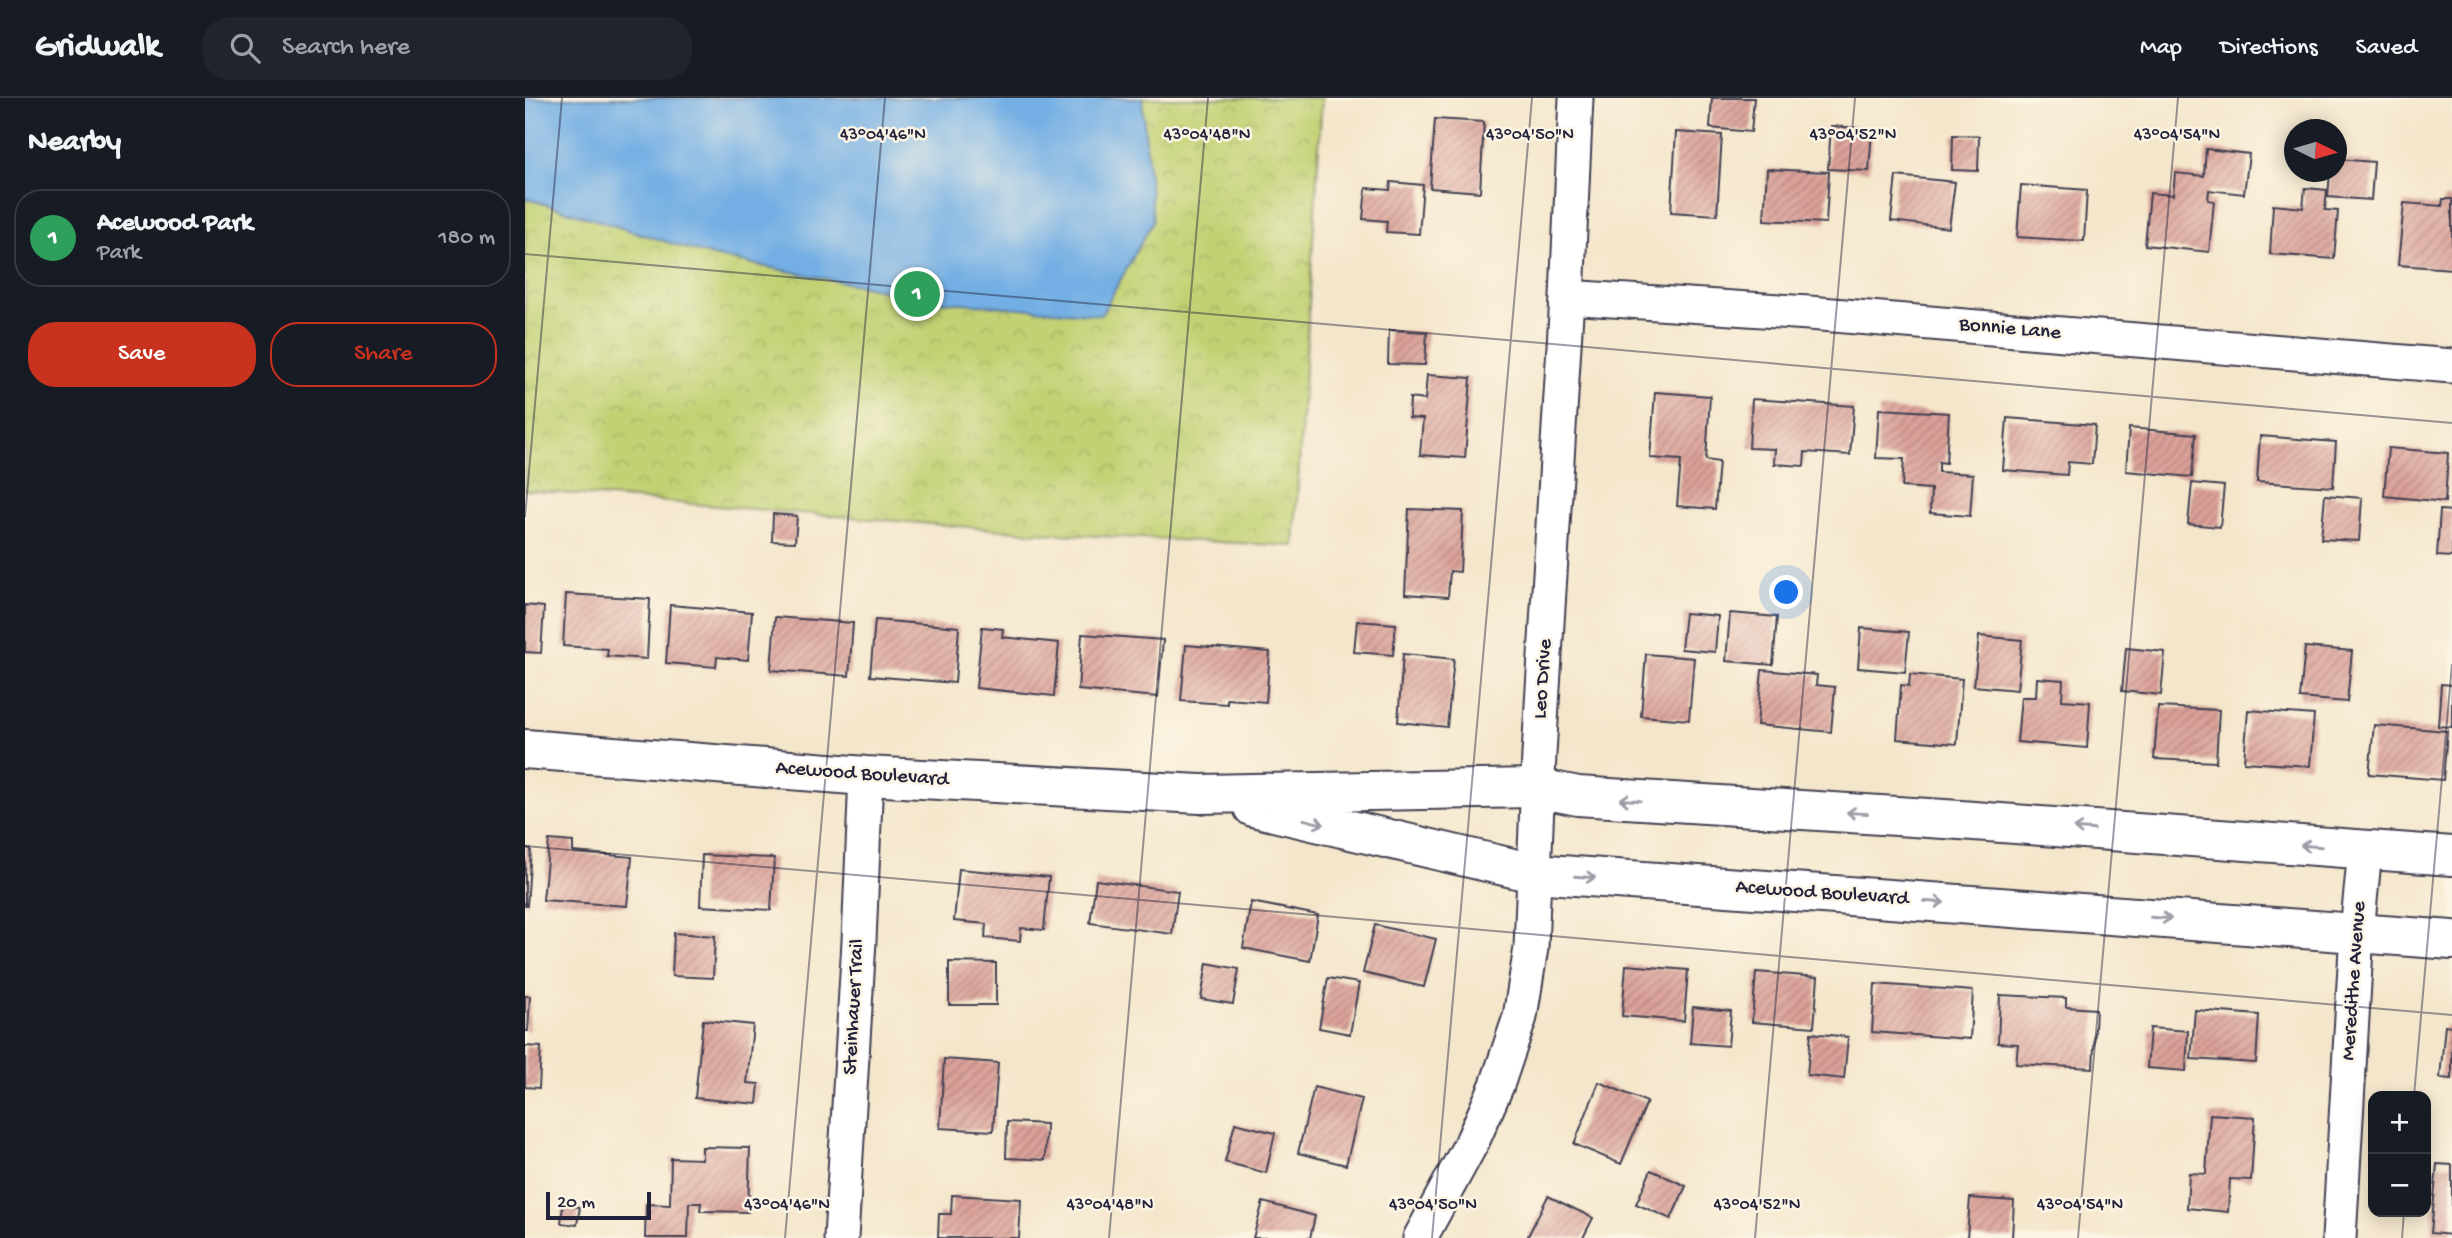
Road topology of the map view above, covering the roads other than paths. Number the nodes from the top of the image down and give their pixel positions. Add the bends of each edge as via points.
1 (1576, 98) edge
2 (1567, 297) junction
3 (2452, 366) edge
4 (525, 748) edge
5 (866, 776) junction
6 (1538, 788) junction
7 (1200, 794) junction
8 (2365, 850) junction
9 (2452, 856) edge
10 (1534, 873) junction
11 (2357, 932) junction
12 (2452, 940) edge
13 (841, 1238) edge
14 (1420, 1238) edge
15 (2339, 1238) edge

1 - 2 street, Leo Drive
2 - 3 street, Bonnie Lane
2 - 6 street, Leo Drive
4 - 5 street, Acewood Boulevard
5 - 7 street, Acewood Boulevard
5 - 13 street, Steinhauer Trail
6 - 7 street, Acewood Boulevard
8 -> 6 street, Acewood Boulevard via 1578,796
6 - 10 street, Leo Drive
7 -> 10 street, Acewood Boulevard
8 - 9 street, Acewood Boulevard
8 - 11 street, Meredithe Avenue
10 -> 11 street, Acewood Boulevard
10 - 14 street, Leo Drive via 1531,948 1520,1017 1473,1140
11 - 12 street, Acewood Boulevard
11 - 15 street, Meredithe Avenue

